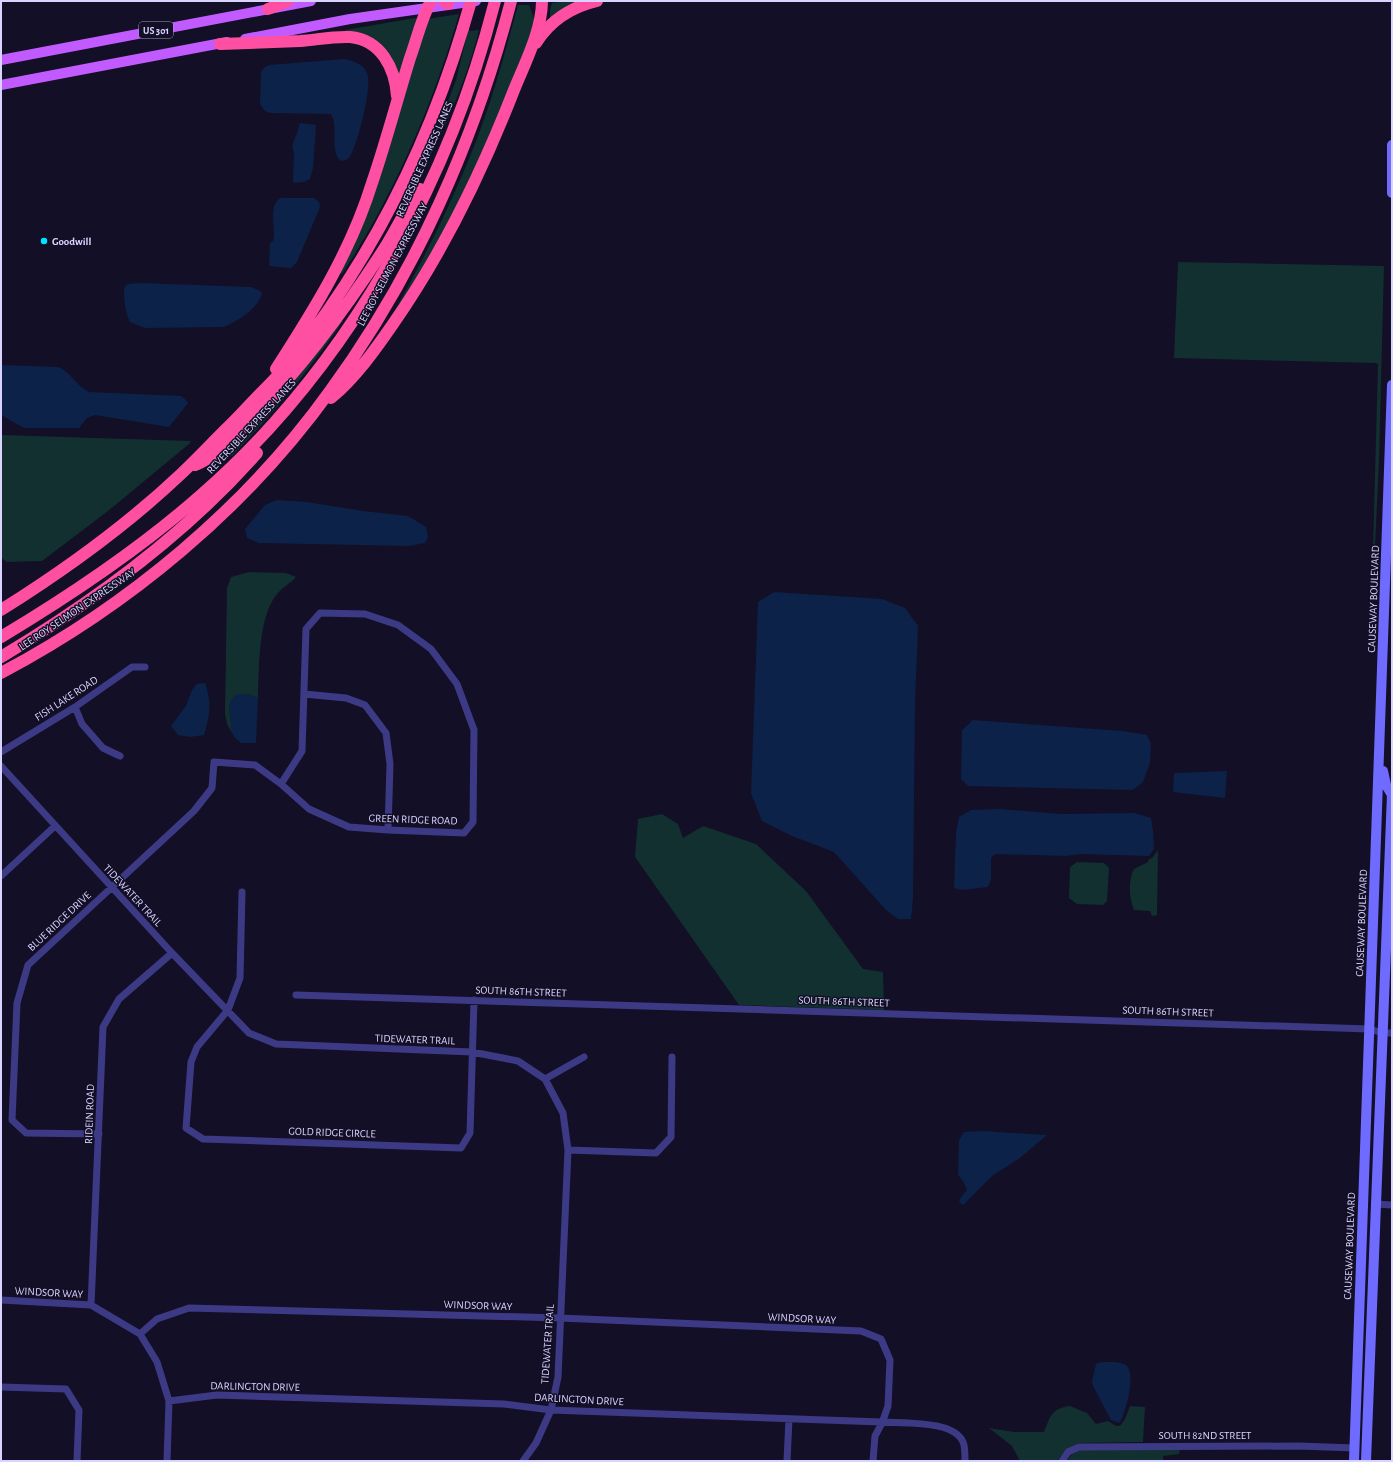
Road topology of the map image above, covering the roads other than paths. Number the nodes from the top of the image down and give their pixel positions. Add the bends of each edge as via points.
1 (288, 1) edge
2 (311, 1) edge
3 (471, 1) edge
4 (476, 1) edge
5 (495, 1) edge
6 (512, 1) edge
7 (542, 1) edge
8 (597, 1) edge
9 (446, 3) edge
10 (429, 4) edge
11 (268, 9) junction
12 (220, 44) junction
13 (529, 54) junction
14 (1, 60) edge
15 (1, 84) edge
16 (397, 101) junction
17 (1392, 145) edge
18 (437, 166) junction
19 (1392, 192) edge
20 (1392, 385) edge
21 (260, 394) junction
22 (316, 410) junction
23 (208, 453) junction
24 (247, 458) junction
25 (1, 610) edge
26 (1, 637) edge
27 (1, 657) edge
28 (145, 667) dead end
29 (1, 674) edge
30 (304, 694) junction
31 (76, 707) junction
32 (1381, 722) junction
33 (1, 752) edge
34 (120, 756) dead end
35 (214, 762) joint
36 (1, 766) edge
37 (281, 784) junction
38 (1392, 795) edge
39 (1377, 805) junction
40 (55, 826) junction
41 (388, 830) junction
42 (1, 876) edge
43 (111, 887) junction
44 (1388, 891) junction
45 (242, 892) dead end
46 (172, 953) junction
47 (296, 995) dead end
48 (474, 1000) junction
49 (228, 1010) junction
50 (1369, 1029) junction
51 (1388, 1033) edge
52 (472, 1052) junction
53 (672, 1057) dead end
54 (584, 1058) dead end
55 (545, 1079) junction
56 (99, 1134) junction
57 (568, 1150) junction
58 (1364, 1178) junction
59 (1376, 1204) junction
60 (1392, 1205) edge
61 (1360, 1277) junction
62 (1373, 1278) junction
63 (1, 1300) edge
64 (91, 1305) junction
65 (560, 1318) junction
66 (140, 1334) junction
67 (1370, 1373) junction
68 (1358, 1382) junction
69 (1, 1387) edge
70 (169, 1402) junction
71 (551, 1410) junction
72 (789, 1419) junction
73 (882, 1423) junction
74 (1355, 1448) junction
75 (77, 1461) edge
76 (167, 1461) edge
77 (523, 1461) edge
78 (787, 1461) edge
79 (873, 1461) edge
80 (964, 1461) edge
81 (1062, 1461) edge
82 (1354, 1461) edge
83 (1361, 1461) edge
84 (1366, 1461) edge

1 - 11 highway
2 - 11 main road, US 301
3 - 21 highway, bridge via 439,101 424,138 374,238 310,336 286,367
4 - 9 main road, US 301
5 - 18 highway, REVERSIBLE EXPRESS LANES via 465,97
6 - 22 highway, LEE ROY SELMON EXPRESSWAY via 473,120 424,236 368,335
7 - 13 highway via 539,22
8 - 13 highway via 571,10 554,22
9 - 10 main road, US 301
10 - 12 main road, US 301
10 - 16 highway
11 - 14 main road, US 301
12 - 15 main road, US 301
12 - 16 highway via 345,37 362,40 378,49 390,65
13 - 22 highway via 487,157 431,266 368,358 344,387
16 - 21 highway via 365,205 340,262 308,319
17 - 19 main road
18 - 23 highway via 415,196 357,290 288,380 265,406
18 - 24 highway, REVERSIBLE EXPRESS LANES via 416,212 350,326 301,394
20 - 32 main road, CAUSEWAY BOULEVARD
21 - 23 highway
22 - 29 highway, LEE ROY SELMON EXPRESSWAY via 253,482 184,548 136,587 81,625
23 - 25 highway via 86,552
24 - 26 highway, REVERSIBLE EXPRESS LANES via 110,567 44,612
24 - 27 highway via 232,480 181,528 131,569 70,613
28 - 31 street, FISH LAKE ROAD via 132,667
30 - 37 street, GREEN RIDGE ROAD via 302,751
30 - 41 street via 346,698 365,705 386,733 390,764
30 - 41 street, GREEN RIDGE ROAD via 306,629 320,613 364,614 398,625 431,649 457,684 474,730 473,822 464,832
31 - 33 street, FISH LAKE ROAD
31 - 34 street via 82,724 103,748
32 - 38 main road via 1384,734 1383,778
32 - 39 main road, CAUSEWAY BOULEVARD
35 - 37 street, GREEN RIDGE ROAD via 255,765
35 - 43 street, BLUE RIDGE DRIVE via 212,788 194,810
36 - 40 street, TIDEWATER TRAIL
37 - 41 street, GREEN RIDGE ROAD via 309,809 349,827
38 - 44 main road
39 - 44 main road via 1382,806 1384,810 1383,871
39 - 50 main road, CAUSEWAY BOULEVARD
40 - 42 street
40 - 43 street, TIDEWATER TRAIL
43 - 46 street, TIDEWATER TRAIL
43 - 56 street, BLUE RIDGE DRIVE via 28,965 17,1003 12,1120 26,1133
44 - 51 main road
45 - 49 street via 240,978
46 - 49 street, TIDEWATER TRAIL
46 - 56 street, RIDEIN ROAD via 118,998 103,1027
47 - 48 street, SOUTH 86TH STREET
48 - 50 street, SOUTH 86TH STREET
48 - 52 street, GOLD RIDGE CIRCLE
49 - 52 street, TIDEWATER TRAIL via 249,1033 276,1044
49 - 52 street, GOLD RIDGE CIRCLE via 197,1047 191,1062 186,1128 203,1139 461,1148 470,1133
50 - 51 street, SOUTH 86TH STREET
50 - 58 main road, CAUSEWAY BOULEVARD
51 - 59 main road
52 - 55 street, TIDEWATER TRAIL via 518,1061
53 - 57 street via 671,1137 656,1153
54 - 55 street
55 - 57 street, TIDEWATER TRAIL via 563,1113
56 - 64 street, RIDEIN ROAD
57 - 65 street, TIDEWATER TRAIL
58 - 61 main road, CAUSEWAY BOULEVARD
58 - 62 main road via 1369,1186 1368,1269
59 - 60 street
59 - 62 main road
61 - 67 main road via 1367,1292 1365,1346
61 - 68 main road, CAUSEWAY BOULEVARD
62 - 67 main road
63 - 64 street, WINDSOR WAY
64 - 66 street, WINDSOR WAY
65 - 66 street, WINDSOR WAY via 189,1308 157,1319
65 - 71 street, TIDEWATER TRAIL via 558,1377
65 - 73 street, WINDSOR WAY via 862,1331 881,1339 890,1360 888,1406
66 - 70 street via 157,1362
67 - 84 main road
68 - 74 main road, CAUSEWAY BOULEVARD
68 - 83 main road via 1362,1403
69 - 75 street via 66,1389 79,1410
70 - 71 street, DARLINGTON DRIVE via 217,1395 504,1404
70 - 76 street
71 - 72 street, DARLINGTON DRIVE
71 - 77 street, TIDEWATER TRAIL via 536,1443
72 - 73 street, DARLINGTON DRIVE
72 - 78 street
73 - 79 street, WINDSOR WAY via 874,1436
73 - 80 street, DARLINGTON DRIVE via 940,1426 956,1433 964,1444
74 - 81 street, SOUTH 82ND STREET via 1079,1447 1068,1452
74 - 82 main road, CAUSEWAY BOULEVARD

